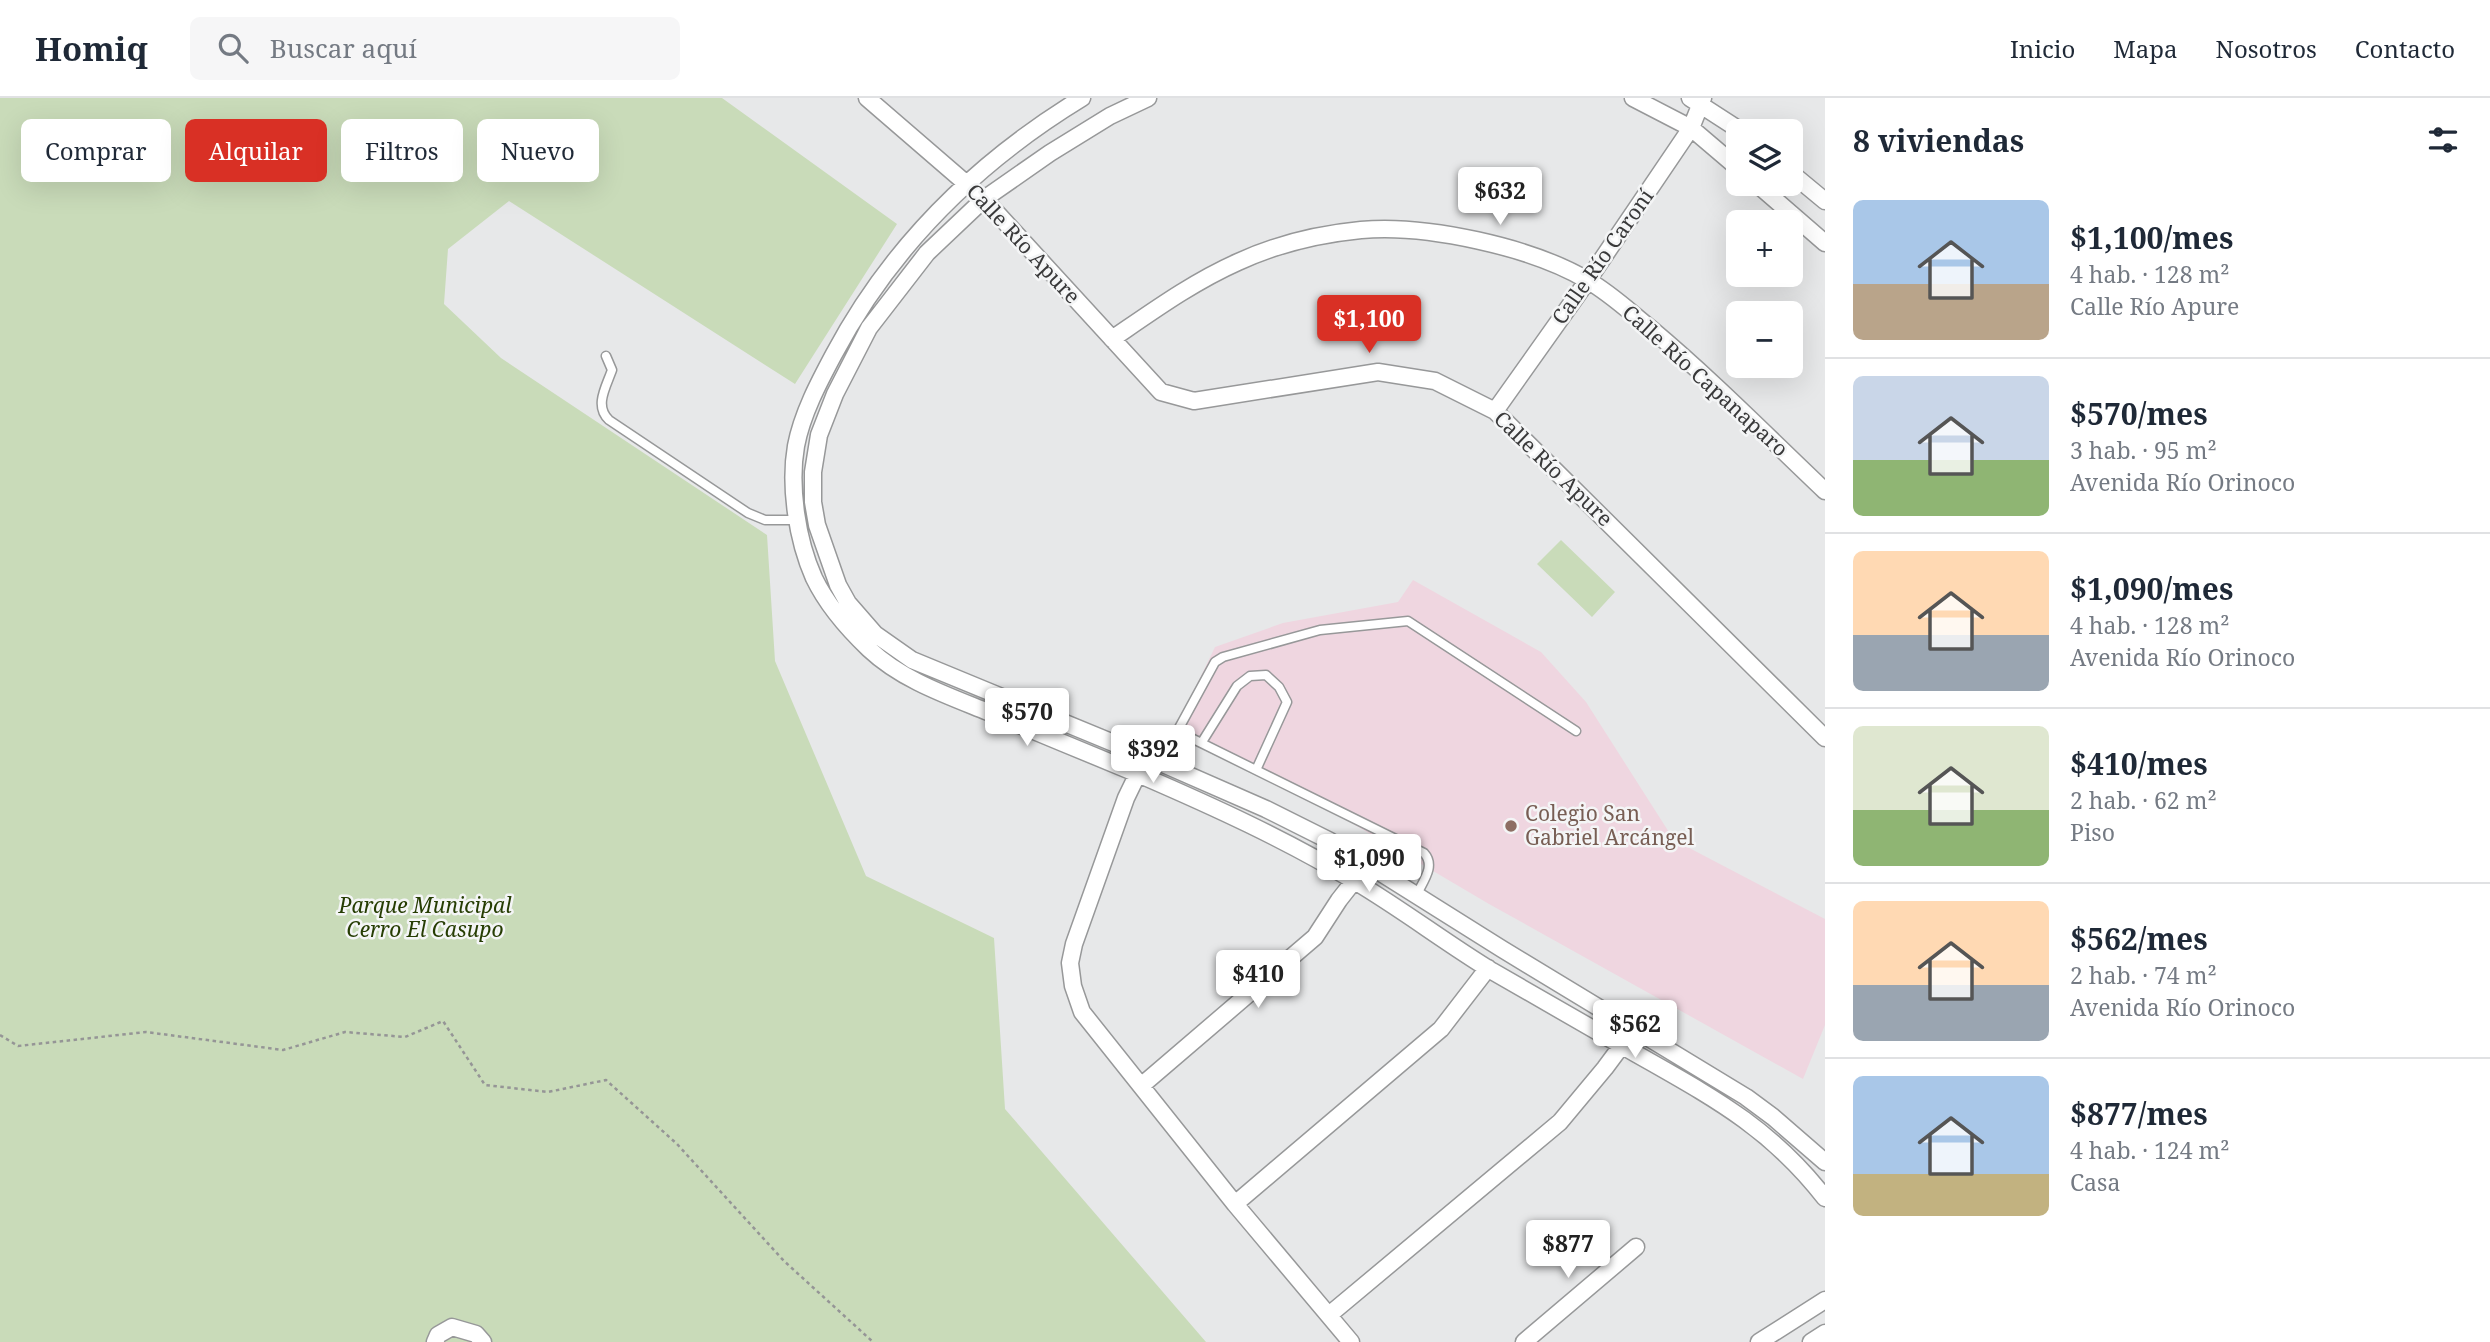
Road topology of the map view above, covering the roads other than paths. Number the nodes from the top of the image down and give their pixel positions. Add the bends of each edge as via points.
1 (867, 98) edge
2 (1082, 98) edge
3 (1148, 98) edge
4 (1633, 98) edge
5 (1698, 100) edge
6 (1726, 120) edge
7 (1691, 128) junction
8 (1726, 157) edge
9 (967, 183) junction
10 (1803, 183) edge
11 (1771, 196) edge
12 (984, 199) junction
13 (1825, 201) edge
14 (1825, 243) edge
15 (1588, 280) junction
16 (1112, 340) junction
17 (606, 356) dead end
18 (1496, 411) junction
19 (805, 417) junction
20 (824, 424) junction
21 (1825, 491) edge
22 (797, 520) junction
23 (907, 667) junction
24 (1177, 731) junction
25 (1576, 731) dead end
26 (1825, 738) edge
27 (1202, 742) junction
28 (1145, 756) junction
29 (1160, 763) junction
30 (1256, 770) junction
31 (1138, 774) junction
32 (1366, 863) junction
33 (1356, 881) junction
34 (1416, 896) junction
35 (1488, 968) junction
36 (1632, 1029) junction
37 (1623, 1046) junction
38 (1141, 1086) junction
39 (1825, 1162) edge
40 (1825, 1198) edge
41 (1235, 1204) junction
42 (1636, 1247) dead end
43 (1825, 1300) edge
44 (1329, 1315) junction
45 (1825, 1333) edge
46 (435, 1342) edge
47 (483, 1342) edge
48 (1351, 1342) edge
49 (1524, 1342) edge
50 (1759, 1342) edge
51 (1811, 1342) edge

1 - 9 street, Calle Río Apure
2 - 9 street via 1031,131
3 - 12 street via 1110,116
4 - 7 street
5 - 6 street
5 - 7 street, Calle Río Caroní
7 - 8 street
7 - 15 street, Calle Río Caroní
9 - 12 street, Calle Río Apure
9 - 19 street via 928,219 880,278 839,343
10 - 13 street
11 - 14 street
12 - 16 street, Calle Río Apure
12 - 20 street via 927,253 869,328
15 - 16 street, Calle Río Capanaparo via 1555,264 1468,237 1364,230 1322,236 1239,261 1190,286
15 - 18 street, Calle Río Caroní
15 - 21 street, Calle Río Capanaparo via 1684,357
16 - 18 street, Calle Río Apure via 1161,391 1194,401 1378,372 1435,381
17 - 22 lane via 612,370 602,398 603,415 748,513 765,520
18 - 26 street, Calle Río Apure
19 - 20 street
19 - 22 street via 794,469
20 - 23 street via 813,472 813,502 825,553 838,585 861,620
22 - 23 street via 814,578 844,624 873,653
23 - 28 street
23 - 31 street via 924,686
24 - 25 lane via 1211,667 1223,657 1320,630 1408,621
24 - 27 lane
24 - 29 lane
27 - 30 lane
27 - 30 lane via 1237,685 1250,676 1266,675 1287,702
28 - 29 street
28 - 31 street
29 - 32 street via 1266,809
30 - 34 lane via 1424,853 1431,865
31 - 33 street via 1254,826
31 - 38 street via 1070,963 1082,1012
32 - 33 street
32 - 34 street
33 - 35 street
33 - 38 street via 1315,937
34 - 36 street
35 - 37 street
35 - 41 street via 1441,1029
36 - 37 street
36 - 39 street via 1746,1097
37 - 40 street via 1747,1120 1780,1147
37 - 44 street via 1560,1122
38 - 41 street
41 - 44 street
42 - 49 street
43 - 50 street
44 - 48 street
45 - 51 street
46 - 47 street via 452,1327 476,1334

